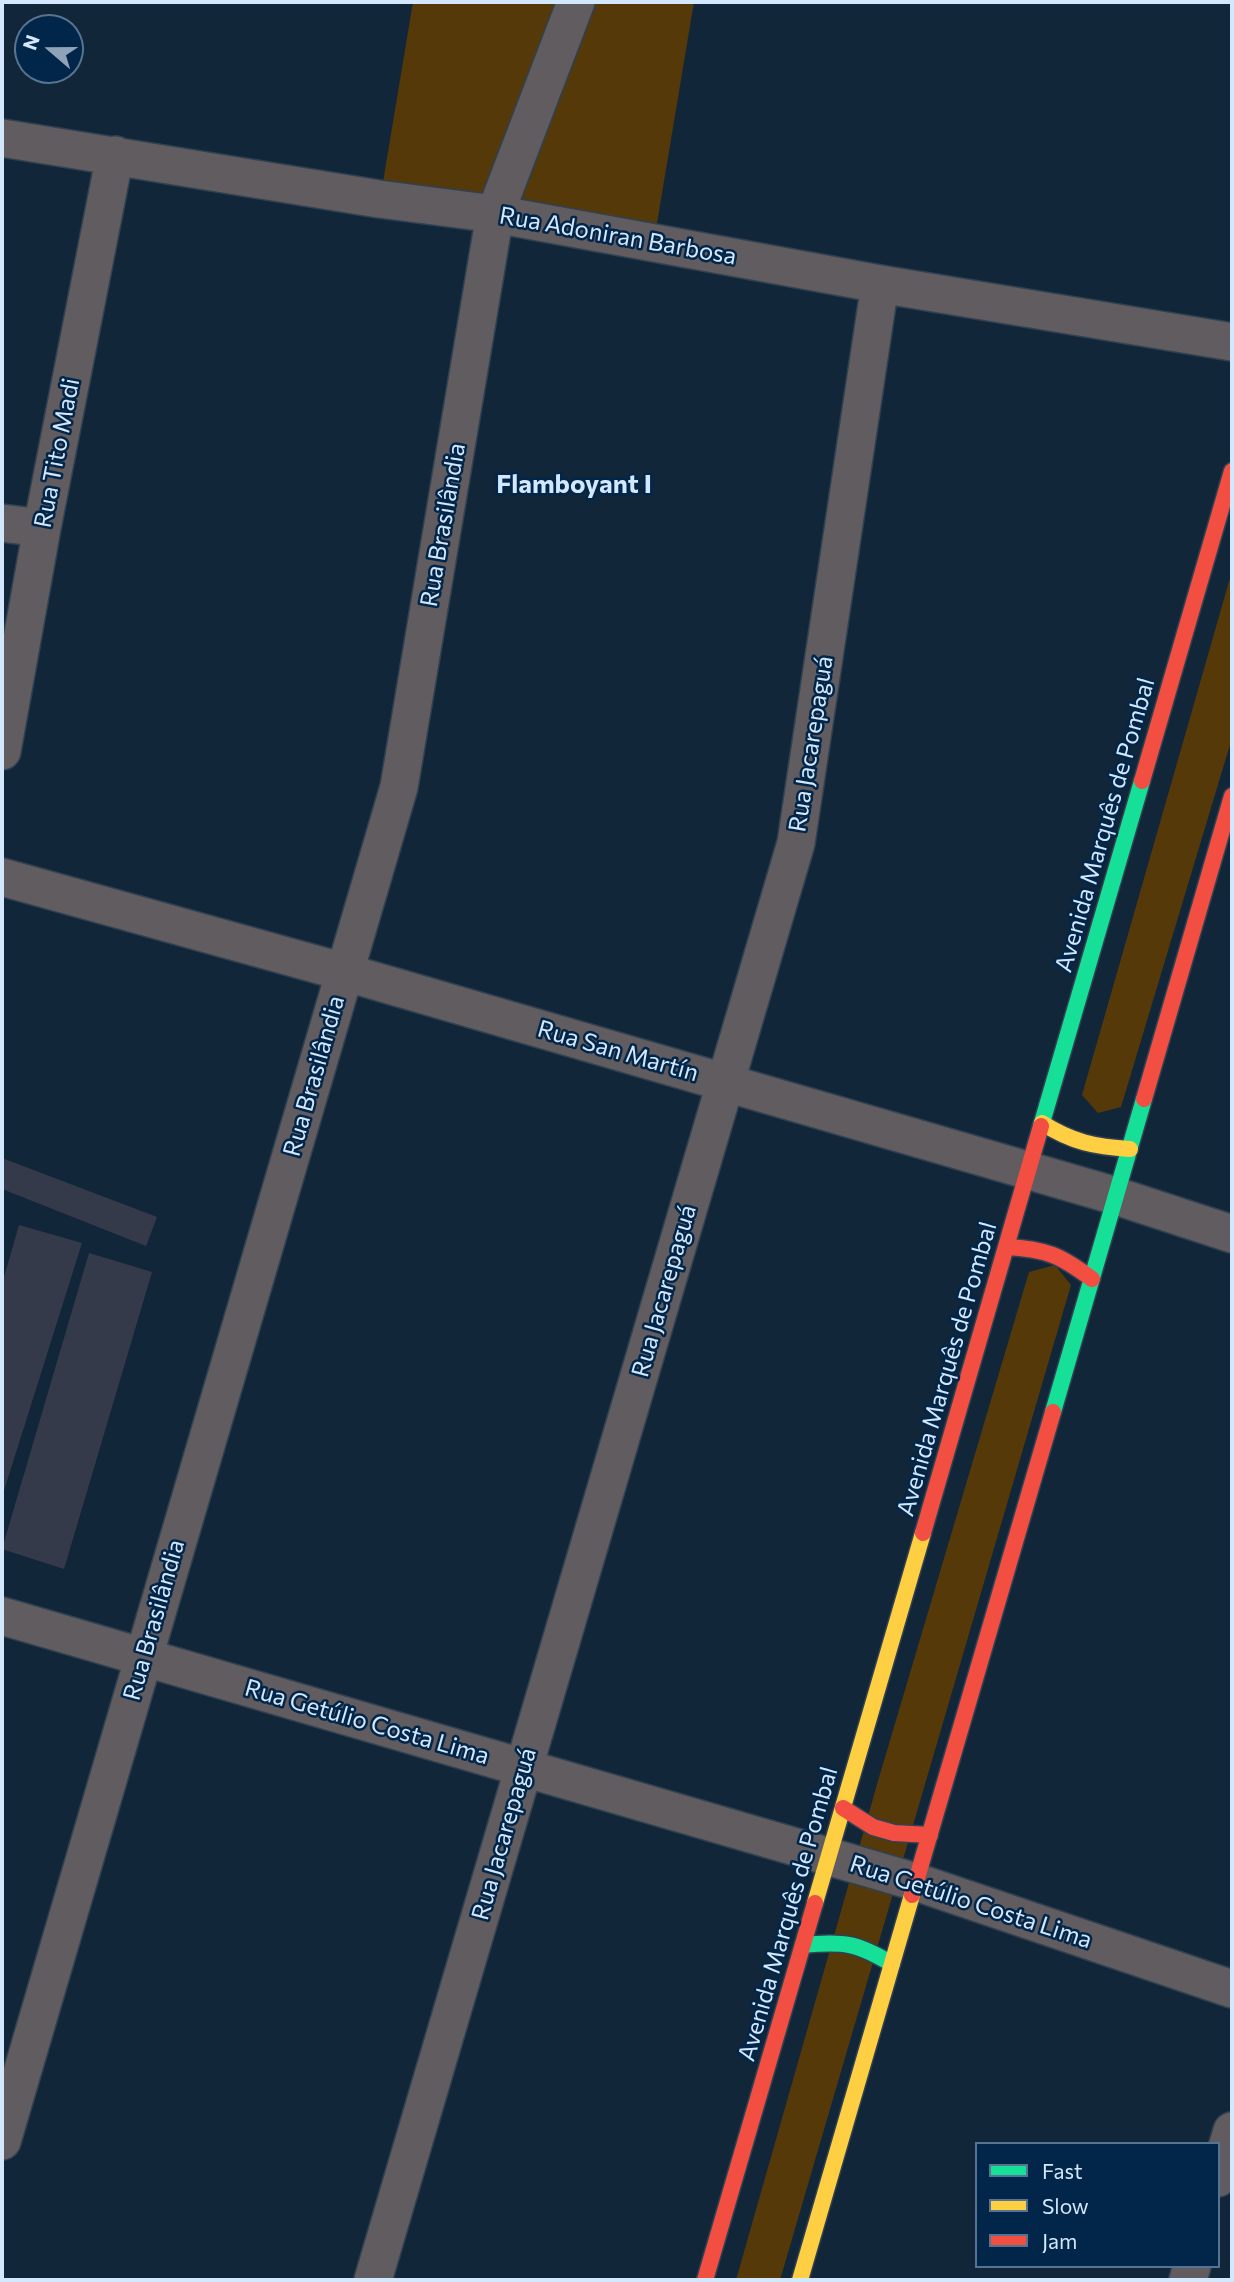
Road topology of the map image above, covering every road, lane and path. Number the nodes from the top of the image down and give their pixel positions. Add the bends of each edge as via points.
1 (576, 2) edge
2 (2, 138) edge
3 (115, 155) junction
4 (495, 214) junction
5 (880, 284) junction
6 (1232, 342) edge
7 (1232, 471) edge
8 (2, 523) edge
9 (42, 528) junction
10 (2, 751) edge
11 (1232, 796) edge
12 (2, 877) edge
13 (344, 972) junction
14 (725, 1083) junction
15 (1042, 1123) junction
16 (1129, 1149) junction
17 (1029, 1171) junction
18 (1116, 1196) junction
19 (1232, 1234) edge
20 (1006, 1247) junction
21 (1091, 1279) junction
22 (2, 1616) edge
23 (144, 1657) junction
24 (524, 1768) junction
25 (843, 1808) junction
26 (930, 1835) junction
27 (829, 1856) junction
28 (916, 1882) junction
29 (803, 1945) junction
30 (892, 1964) junction
31 (1232, 1989) edge
32 (1232, 2131) edge
33 (2, 2141) edge
34 (1220, 2171) edge
35 (373, 2280) edge
36 (705, 2280) edge
37 (800, 2280) edge

1 - 4 street, Rua Brasilândia
2 - 3 street, Rua Adoniran Barbosa
3 - 4 street, Rua Adoniran Barbosa
3 - 9 street, Rua Tito Madi
4 - 5 street, Rua Adoniran Barbosa
4 - 13 street, Rua Brasilândia via 399,787
5 - 6 street, Rua Adoniran Barbosa
5 - 14 street, Rua Jacarepaguá via 796,843
7 - 15 main road, Avenida Marquês de Pombal
8 - 9 street
9 - 10 street, Rua Tito Madi
11 - 16 main road
12 - 13 street, Rua San Martín
13 - 14 street, Rua San Martín
13 - 23 street, Rua Brasilândia
14 - 17 street, Rua San Martín
14 - 24 street, Rua Jacarepaguá
15 - 16 main road via 1065,1138 1094,1147
15 - 17 main road, Avenida Marquês de Pombal
16 - 18 main road
17 - 18 street, Rua San Martín
17 - 20 main road, Avenida Marquês de Pombal
18 - 19 street, Rua San Martín
18 - 21 main road
20 - 21 main road via 1038,1248 1061,1255
20 - 25 main road, Avenida Marquês de Pombal
21 - 26 main road
22 - 23 street, Rua Getúlio Costa Lima
23 - 24 street, Rua Getúlio Costa Lima
23 - 33 street, Rua Brasilândia
24 - 27 street, Rua Getúlio Costa Lima
24 - 35 street, Rua Jacarepaguá
25 - 26 main road via 873,1827
25 - 27 main road, Avenida Marquês de Pombal
26 - 28 main road
27 - 28 street, Rua Getúlio Costa Lima
27 - 29 main road, Avenida Marquês de Pombal
28 - 30 main road
28 - 31 street, Rua Getúlio Costa Lima
29 - 30 main road via 840,1941 862,1945
29 - 36 main road, Avenida Marquês de Pombal
30 - 37 main road
32 - 34 street

